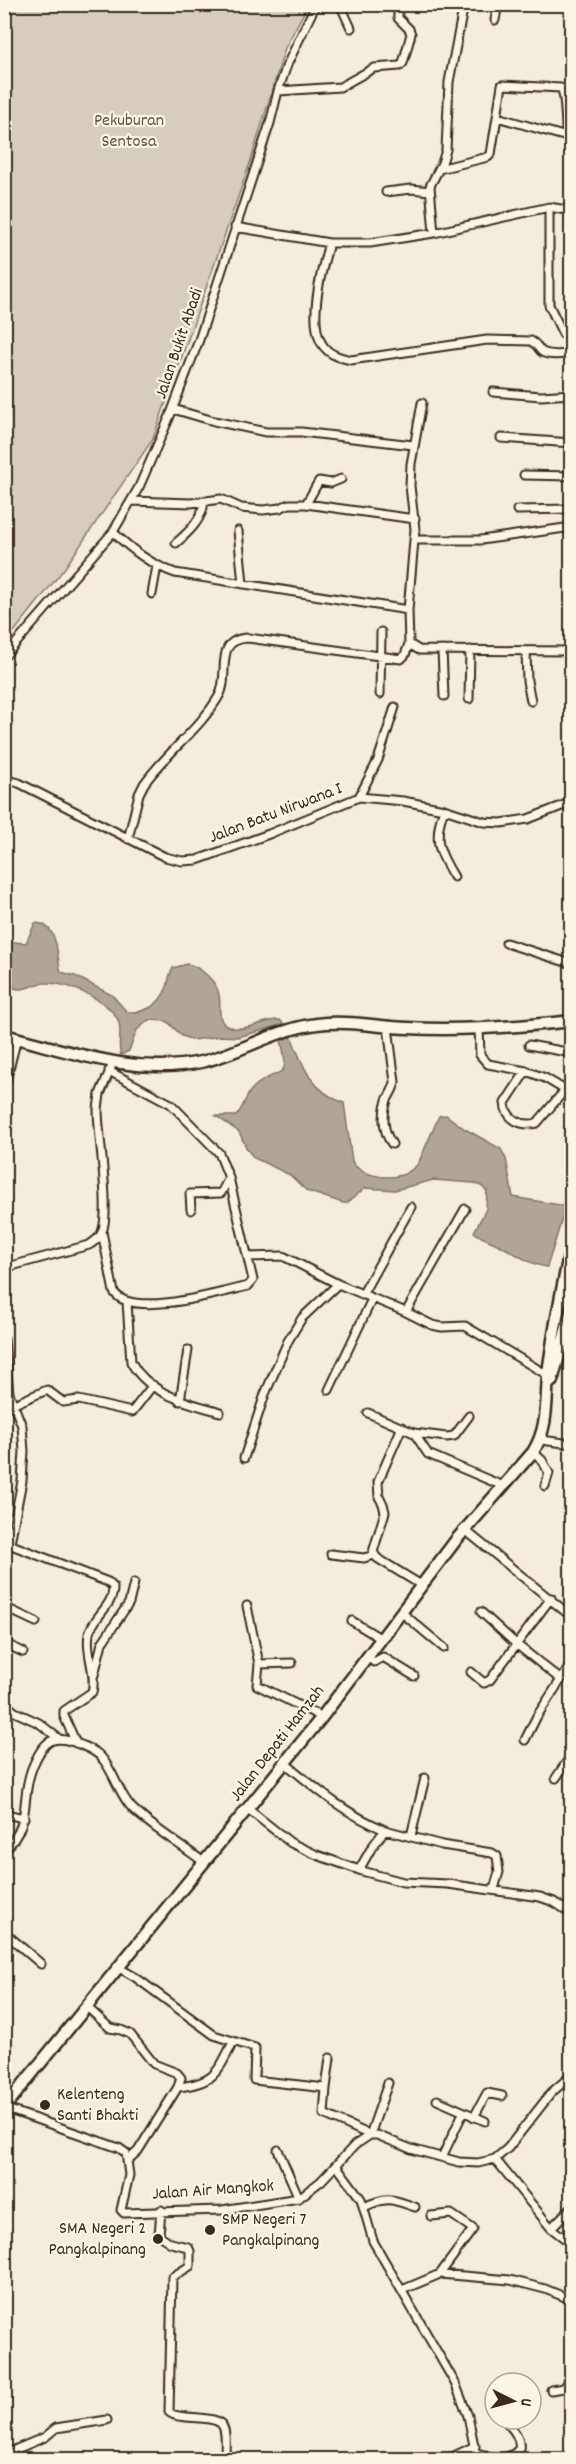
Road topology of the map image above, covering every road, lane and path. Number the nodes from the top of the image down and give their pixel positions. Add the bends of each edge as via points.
1 (316, 4) edge
2 (339, 4) edge
3 (398, 4) edge
4 (464, 4) edge
5 (498, 4) edge
6 (495, 20) dead end
7 (351, 28) dead end
8 (278, 91) junction
9 (497, 117) junction
10 (569, 137) edge
11 (439, 169) junction
12 (430, 191) junction
13 (386, 192) dead end
14 (549, 207) junction
15 (572, 211) edge
16 (234, 227) junction
17 (434, 233) junction
18 (328, 243) junction
19 (563, 334) dead end
20 (572, 354) edge
21 (493, 392) dead end
22 (572, 394) edge
23 (422, 403) dead end
24 (173, 409) junction
25 (501, 438) dead end
26 (572, 443) edge
27 (413, 445) junction
28 (524, 475) dead end
29 (572, 476) edge
30 (341, 480) dead end
31 (131, 501) junction
32 (204, 501) junction
33 (306, 504) junction
34 (572, 509) edge
35 (517, 510) dead end
36 (415, 519) junction
37 (572, 527) edge
38 (238, 531) dead end
39 (113, 532) junction
40 (415, 540) junction
41 (176, 543) dead end
42 (157, 566) junction
43 (243, 584) junction
44 (153, 594) dead end
45 (408, 610) junction
46 (381, 632) dead end
47 (409, 644) junction
48 (442, 650) junction
49 (470, 650) junction
50 (526, 651) junction
51 (572, 651) edge
52 (381, 656) junction
53 (4, 657) edge
54 (380, 694) dead end
55 (444, 696) dead end
56 (469, 699) dead end
57 (531, 701) dead end
58 (395, 707) dead end
59 (4, 779) edge
60 (359, 797) junction
61 (572, 802) edge
62 (444, 809) junction
63 (128, 839) junction
64 (454, 877) dead end
65 (506, 943) dead end
66 (572, 964) edge
67 (572, 1021) edge
68 (388, 1027) junction
69 (479, 1028) junction
70 (4, 1035) edge
71 (17, 1038) junction
72 (529, 1045) dead end
73 (572, 1053) edge
74 (112, 1067) junction
75 (526, 1071) junction
76 (4, 1089) edge
77 (392, 1144) dead end
78 (229, 1178) junction
79 (411, 1207) dead end
80 (465, 1209) dead end
81 (190, 1210) dead end
82 (102, 1232) junction
83 (572, 1242) edge
84 (248, 1257) junction
85 (4, 1268) edge
86 (338, 1284) junction
87 (362, 1295) junction
88 (372, 1299) junction
89 (127, 1302) junction
90 (572, 1309) edge
91 (406, 1312) junction
92 (4, 1338) edge
93 (188, 1350) dead end
94 (550, 1380) junction
95 (153, 1386) junction
96 (330, 1390) dead end
97 (7, 1393) edge
98 (180, 1401) junction
99 (14, 1404) junction
100 (220, 1412) dead end
101 (368, 1413) dead end
102 (469, 1416) dead end
103 (402, 1427) junction
104 (414, 1433) junction
105 (541, 1440) junction
106 (572, 1444) edge
107 (533, 1452) junction
108 (244, 1458) dead end
109 (503, 1486) junction
110 (545, 1486) dead end
111 (465, 1530) junction
112 (331, 1554) dead end
113 (374, 1555) junction
114 (134, 1583) dead end
115 (421, 1585) junction
116 (551, 1598) junction
117 (4, 1606) edge
118 (247, 1606) dead end
119 (401, 1612) junction
120 (481, 1612) dead end
121 (572, 1617) edge
122 (352, 1621) dead end
123 (36, 1622) dead end
124 (380, 1638) junction
125 (4, 1643) edge
126 (516, 1644) junction
127 (444, 1648) dead end
128 (23, 1652) dead end
129 (367, 1657) junction
130 (292, 1663) dead end
131 (572, 1663) edge
132 (259, 1664) junction
133 (471, 1672) dead end
134 (414, 1676) dead end
135 (93, 1677) junction
136 (560, 1679) junction
137 (4, 1703) edge
138 (322, 1717) junction
139 (58, 1738) junction
140 (525, 1740) dead end
141 (75, 1743) junction
142 (572, 1754) edge
143 (285, 1763) junction
144 (425, 1778) dead end
145 (556, 1779) dead end
146 (4, 1809) edge
147 (248, 1809) junction
148 (24, 1818) junction
149 (385, 1830) junction
150 (411, 1836) junction
151 (4, 1851) edge
152 (205, 1863) junction
153 (359, 1870) junction
154 (494, 1889) junction
155 (572, 1914) edge
156 (4, 1932) edge
157 (41, 1964) dead end
158 (118, 1968) junction
159 (87, 2007) junction
160 (233, 2042) junction
161 (330, 2058) dead end
162 (572, 2075) edge
163 (388, 2083) dead end
164 (178, 2087) junction
165 (326, 2088) junction
166 (502, 2096) dead end
167 (437, 2100) dead end
168 (4, 2108) edge
169 (463, 2113) junction
170 (474, 2117) junction
171 (485, 2121) dead end
172 (370, 2135) junction
173 (278, 2150) dead end
174 (442, 2157) junction
175 (495, 2159) junction
176 (128, 2160) junction
177 (336, 2165) junction
178 (299, 2198) junction
179 (364, 2206) junction
180 (572, 2206) edge
181 (415, 2207) dead end
182 (161, 2210) junction
183 (431, 2216) dead end
184 (550, 2228) junction
185 (570, 2237) edge
186 (440, 2274) junction
187 (402, 2290) junction
188 (572, 2300) edge
189 (572, 2376) edge
190 (551, 2390) dead end
191 (107, 2420) dead end
192 (514, 2431) edge
193 (476, 2453) edge
194 (4, 2457) edge
195 (448, 2459) edge
196 (225, 2460) edge

1 - 8 street, Jalan Bukit Abadi
2 - 7 street
3 - 8 street via 398,18 411,34 400,66 374,68 340,87
4 - 11 street via 449,82 446,150
5 - 6 street
8 - 16 street, Jalan Bukit Abadi
9 - 10 street
9 - 10 street via 502,85 561,88
9 - 11 street via 488,157
11 - 12 street
12 - 13 street
12 - 17 street
14 - 15 street
14 - 17 street
14 - 19 street via 549,305
16 - 18 street
16 - 24 street, Jalan Bukit Abadi
17 - 18 street via 390,241
18 - 20 street via 315,328 320,342 337,356 351,360 497,340 531,341 548,354
21 - 22 street
23 - 27 street
24 - 27 street via 260,431
24 - 31 street, Jalan Bukit Abadi
25 - 26 street
27 - 36 street via 410,476
28 - 29 street
30 - 33 street via 319,481
31 - 32 street
31 - 39 street, Jalan Bukit Abadi
32 - 33 street via 221,499 242,508 263,510
32 - 41 street via 193,528
33 - 36 street
34 - 35 street
36 - 40 street
37 - 40 street via 481,540
38 - 43 street
39 - 42 street
39 - 53 street, Jalan Bukit Abadi
40 - 45 street
42 - 43 street via 175,573
42 - 44 street
43 - 45 street
45 - 47 street
46 - 52 street
47 - 48 street via 419,650
47 - 52 street via 401,659
48 - 49 street
48 - 55 street
49 - 50 street
49 - 56 street
50 - 51 street
50 - 57 street
52 - 54 street
52 - 63 street via 248,638 230,643 220,696 144,784
58 - 60 street via 378,760
59 - 63 street, Jalan Batu Nirwana I
60 - 62 street, Jalan Batu Nirwana I
60 - 63 street, Jalan Batu Nirwana I via 197,860 165,857
61 - 62 street, Jalan Batu Nirwana I via 528,819 501,823 484,822
62 - 64 street via 437,827 438,847
65 - 66 street
67 - 69 main road
68 - 69 main road
68 - 74 main road via 338,1022 295,1028 199,1062 166,1067
68 - 77 street via 395,1082 388,1099 385,1134
69 - 75 street via 478,1047 483,1060
70 - 71 main road
71 - 74 main road
71 - 76 street
72 - 73 street
74 - 78 street via 171,1104 219,1153
74 - 82 street via 98,1109
75 - 75 street via 566,1090 537,1123 530,1125 518,1123 505,1108
78 - 81 street via 221,1193 190,1194
78 - 84 street
79 - 87 street
80 - 91 street
82 - 85 street via 89,1245
82 - 89 street via 114,1292
83 - 94 main road, Jalan Depati Hamzah via 556,1319
84 - 86 street via 283,1256
84 - 89 street via 253,1280 248,1286 179,1303
86 - 87 street
86 - 108 street via 302,1318 288,1341
87 - 88 street
88 - 91 street
88 - 96 street
89 - 95 street via 131,1362
90 - 94 main road, Jalan Depati Hamzah
91 - 94 street via 432,1325 465,1326
92 - 97 street
93 - 98 street
94 - 105 main road, Jalan Depati Hamzah
95 - 98 street
95 - 99 street via 132,1412 79,1400 63,1402 47,1390
97 - 99 street
98 - 100 street
99 - 135 street via 22,1426 24,1451 10,1543 113,1587 111,1600 89,1635
101 - 103 street
102 - 104 street via 454,1436
103 - 104 street
103 - 113 street via 378,1482 385,1512 372,1550
104 - 109 street via 425,1452
105 - 106 street
105 - 107 main road, Jalan Depati Hamzah
107 - 109 main road, Jalan Depati Hamzah
107 - 110 street via 549,1473
109 - 111 main road, Jalan Depati Hamzah
111 - 115 main road, Jalan Depati Hamzah
111 - 116 street
112 - 113 street via 364,1558
113 - 115 street
114 - 135 street via 129,1603 102,1643
115 - 119 main road, Jalan Depati Hamzah
116 - 121 street
116 - 126 street
117 - 123 street
118 - 132 street
119 - 124 main road, Jalan Depati Hamzah
119 - 127 street
120 - 126 street
122 - 124 street
124 - 129 main road, Jalan Depati Hamzah
125 - 128 street
126 - 133 street via 489,1680 484,1683
126 - 136 street
129 - 134 street via 374,1662 383,1657
129 - 138 main road, Jalan Depati Hamzah
130 - 132 street
131 - 136 street
132 - 138 street via 257,1685
135 - 141 street via 92,1692 64,1711
136 - 140 street
137 - 139 street
138 - 143 main road, Jalan Depati Hamzah
139 - 141 street
139 - 148 street via 46,1744 32,1767
141 - 152 street via 102,1758 132,1808
142 - 145 street
143 - 147 main road, Jalan Depati Hamzah
143 - 149 street via 335,1804
144 - 150 street
146 - 148 street via 10,1815
147 - 152 main road, Jalan Depati Hamzah
147 - 153 street via 291,1843
148 - 151 street via 21,1829
149 - 150 street
149 - 153 street
150 - 154 street via 497,1856 499,1872
152 - 158 main road, Jalan Depati Hamzah
153 - 154 street via 403,1882
154 - 155 street via 540,1897
156 - 157 street
158 - 159 main road, Jalan Depati Hamzah
158 - 160 street via 214,2035
159 - 164 street via 110,2028 130,2034 154,2064 177,2073 181,2081
159 - 168 main road, Jalan Depati Hamzah
160 - 164 street via 217,2074 202,2083
160 - 165 street via 255,2048 254,2080
161 - 165 street
162 - 175 street via 552,2092
163 - 172 street
164 - 176 street via 138,2151
165 - 172 street via 324,2114
166 - 170 street via 487,2093
167 - 169 street
168 - 176 street via 119,2148
169 - 170 street
169 - 174 street
170 - 171 street
172 - 174 street
172 - 177 street, Jalan Air Mangkok
173 - 178 street
174 - 175 street via 470,2163
175 - 184 street
176 - 182 street, Jalan Air Mangkok via 122,2212
177 - 178 street, Jalan Air Mangkok
177 - 179 street
178 - 182 street, Jalan Air Mangkok via 222,2210
179 - 181 street via 388,2199
179 - 187 street via 373,2241
180 - 184 street
182 - 196 street via 159,2235 190,2251 190,2266 172,2277 169,2412 216,2419 226,2434
183 - 186 street via 451,2214 473,2229
184 - 185 street via 561,2237
186 - 187 street
186 - 188 street via 510,2280
187 - 193 street via 455,2383
189 - 190 street via 564,2388
191 - 194 street via 56,2428
192 - 193 street via 519,2441 516,2453 501,2459
193 - 195 street

